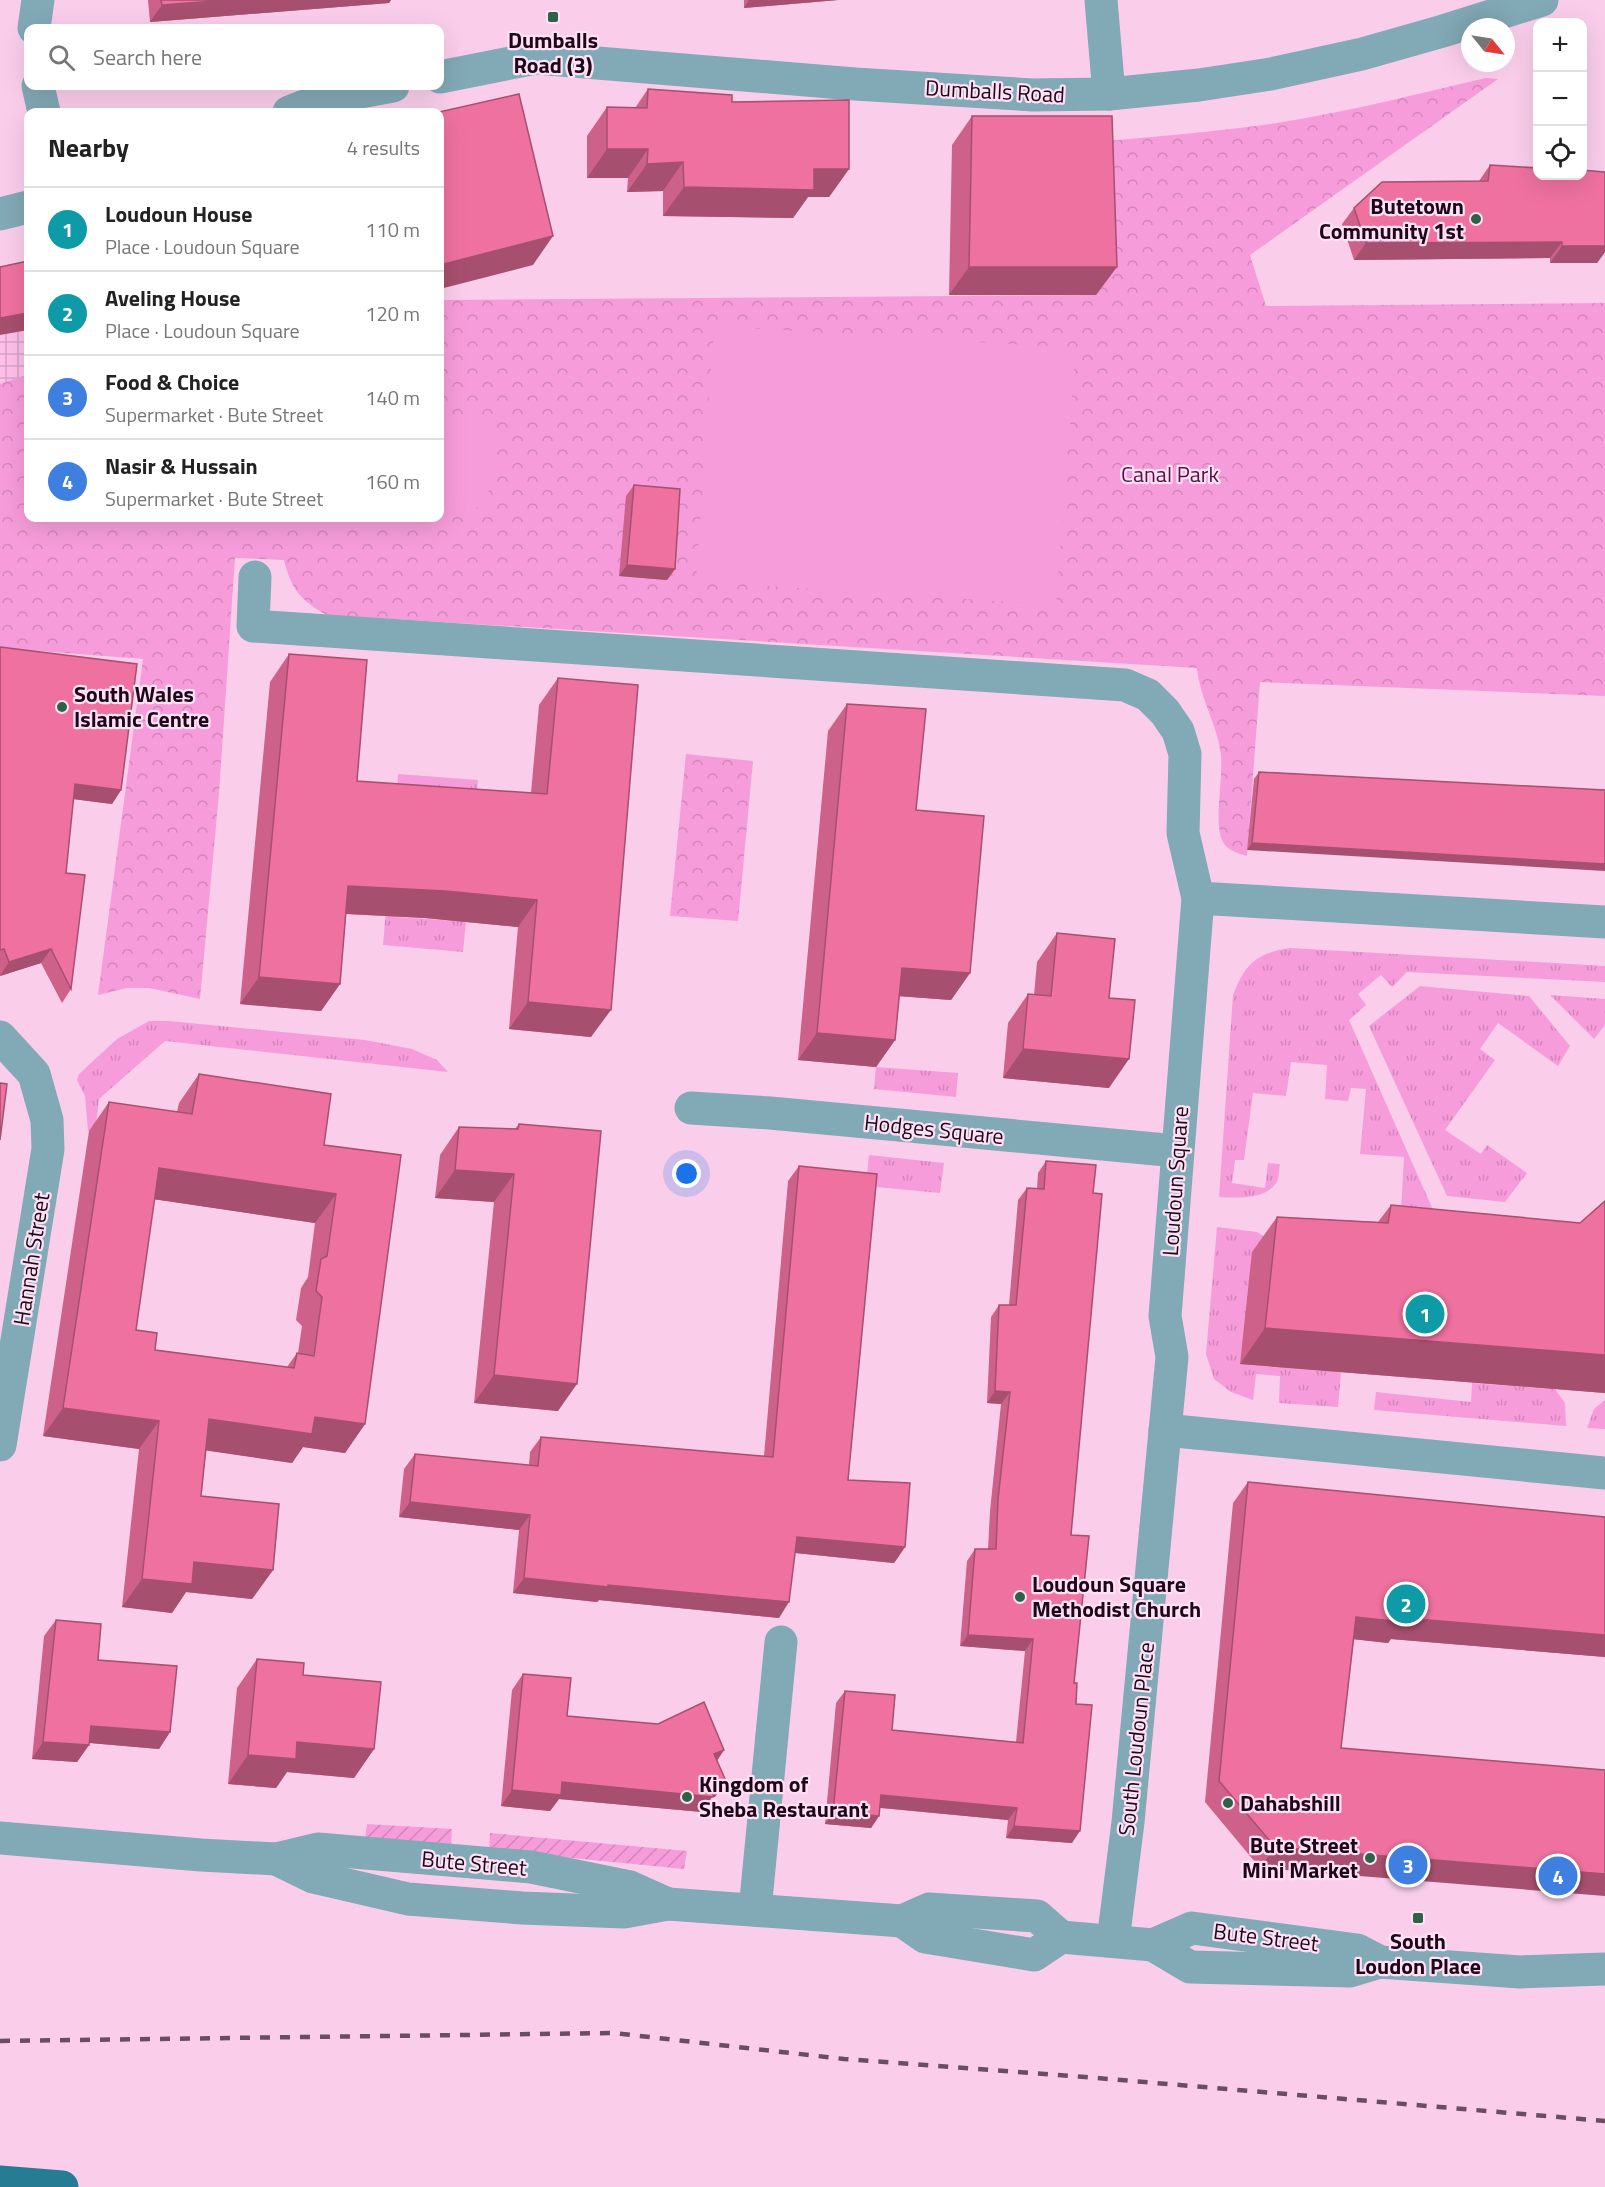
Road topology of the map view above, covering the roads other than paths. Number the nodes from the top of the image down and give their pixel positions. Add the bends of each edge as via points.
1 (38, 0) edge
2 (1101, 0) edge
3 (1542, 0) edge
4 (35, 24) edge
5 (444, 76) edge
6 (39, 90) edge
7 (371, 90) edge
8 (1109, 94) junction
9 (43, 108) edge
10 (299, 108) edge
11 (24, 208) edge
12 (0, 214) edge
13 (255, 577) dead end
14 (1198, 898) junction
15 (1605, 922) edge
16 (0, 1036) edge
17 (691, 1108) dead end
18 (1178, 1151) junction
19 (4, 1393) edge
20 (1165, 1430) junction
21 (0, 1445) edge
22 (1605, 1473) edge
23 (781, 1642) dead end
24 (0, 1838) edge
25 (755, 1910) junction
26 (1113, 1941) junction
27 (1605, 1969) edge
28 (0, 2182) edge
29 (62, 2187) edge

1 - 4 street
2 - 8 street
3 - 8 street, Dumballs Road via 1362,54 1271,74
5 - 8 street, Dumballs Road via 536,58 855,84 1033,95
6 - 9 street
7 - 10 street via 322,99
11 - 12 street
13 - 14 street, Loudoun Square via 253,626 1125,685 1148,695 1178,731 1185,754 1182,833
14 - 15 street
14 - 18 street, Loudoun Square
16 - 19 street, Hannah Street via 34,1074 47,1120 48,1149
17 - 18 street, Hodges Square
18 - 20 street, Loudoun Square via 1165,1316 1172,1358
19 - 21 street, Hannah Street
20 - 22 street
20 - 26 street, South Loudoun Place
23 - 25 street
24 - 25 street, Bute Street via 276,1859 318,1849 531,1867 630,1887 668,1904
25 - 26 street, Bute Street via 902,1921 929,1909 1037,1916 1061,1937
26 - 27 street, Bute Street via 1153,1945 1192,1928 1357,1950 1380,1962 1520,1972
28 - 29 main road

